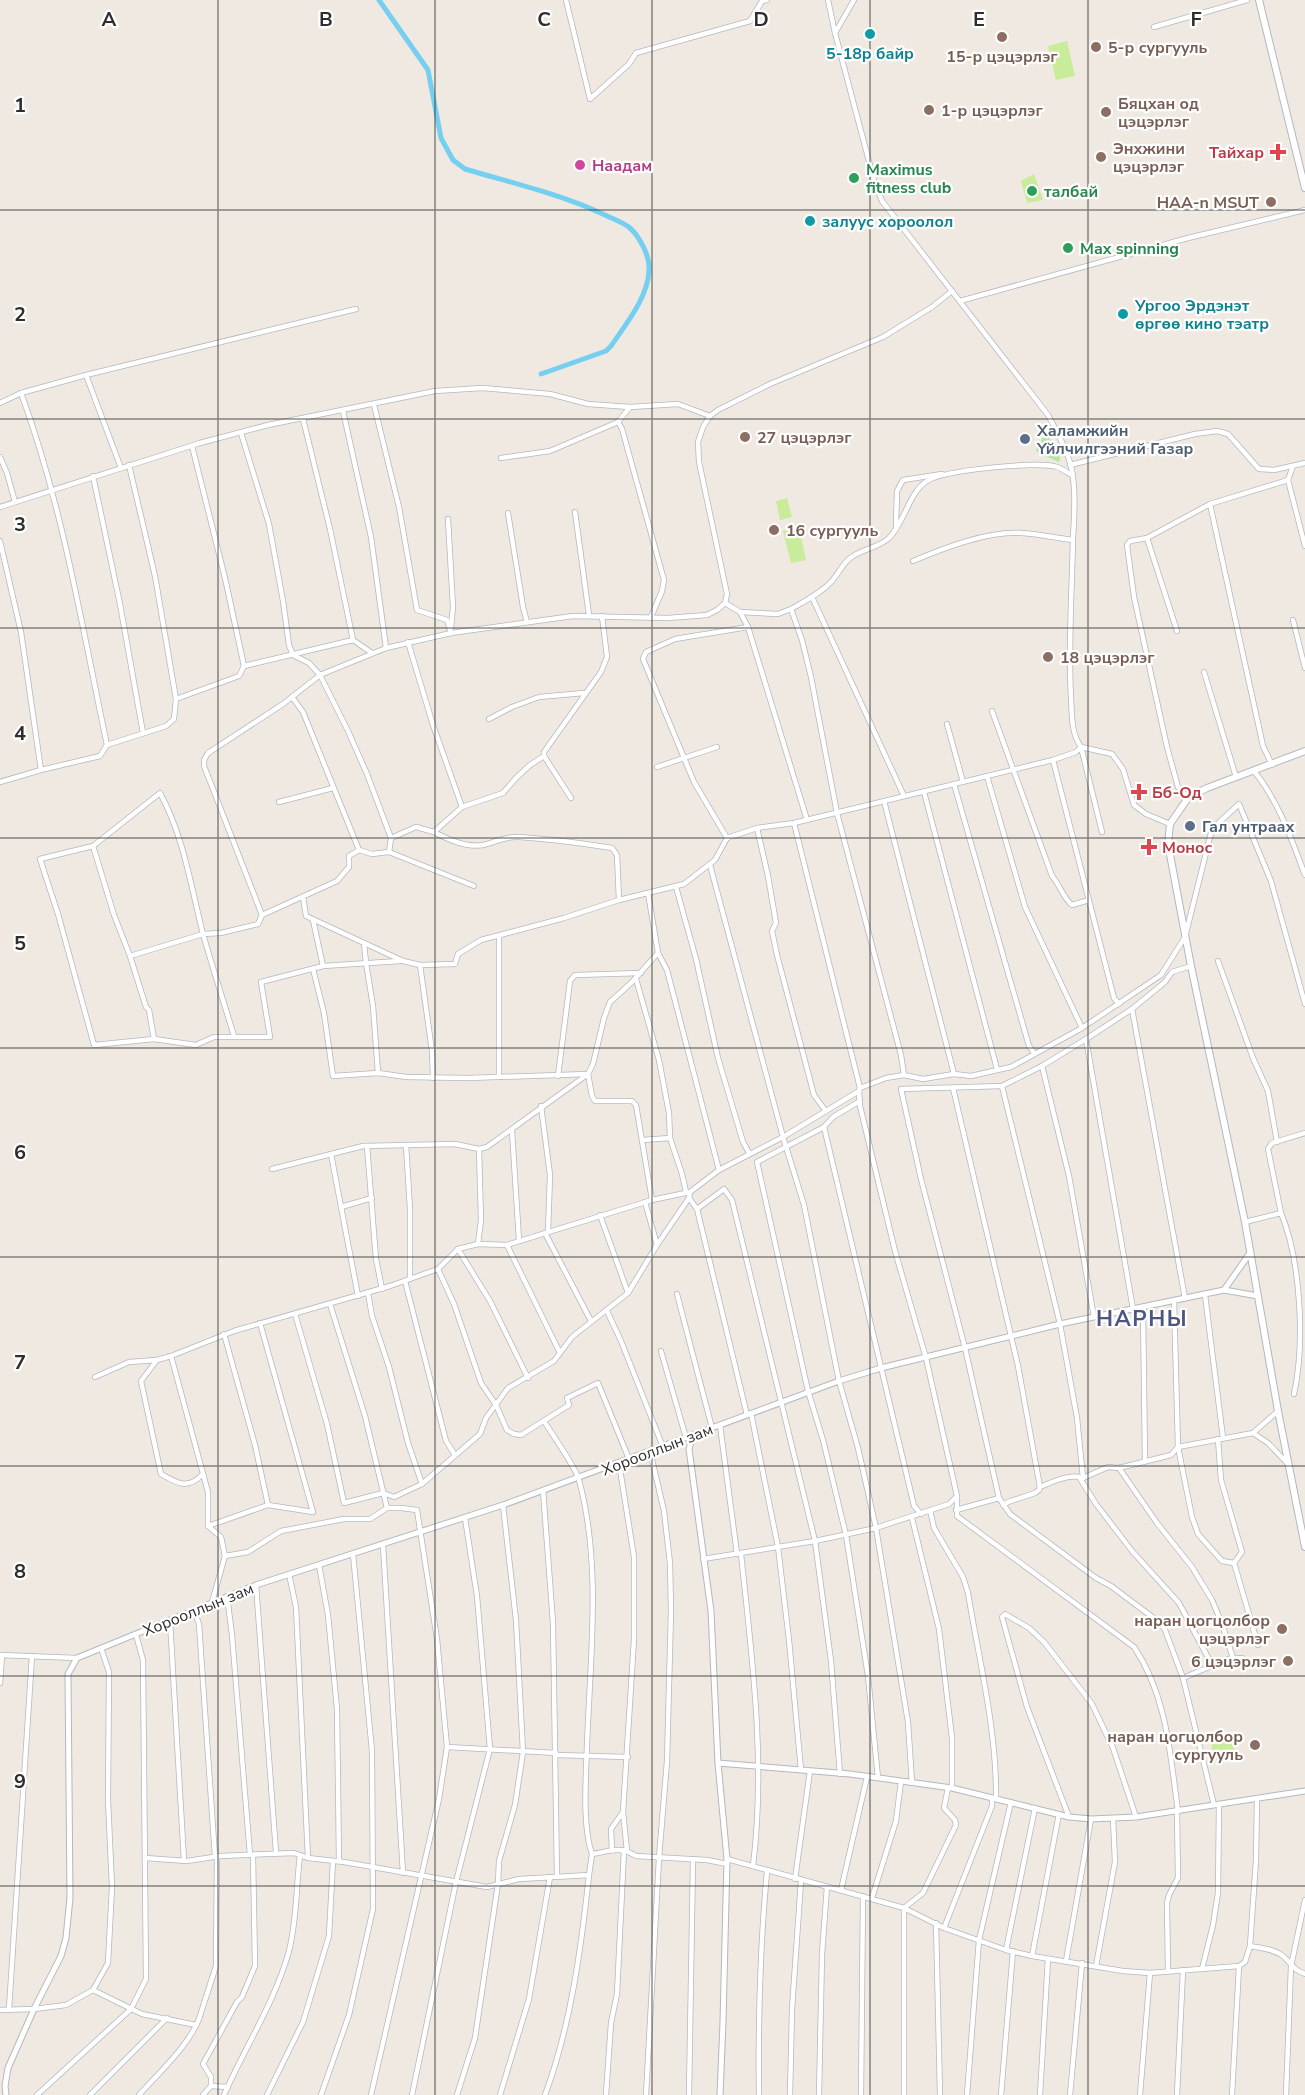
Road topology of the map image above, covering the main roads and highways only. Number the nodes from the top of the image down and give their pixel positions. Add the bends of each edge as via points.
1 (1259, 0) edge
2 (1305, 188) edge
3 (1305, 751) edge
4 (1305, 1547) edge

1 - 2 main road
3 - 4 main road via 1188,798 1170,824 1168,854 1245,1222

